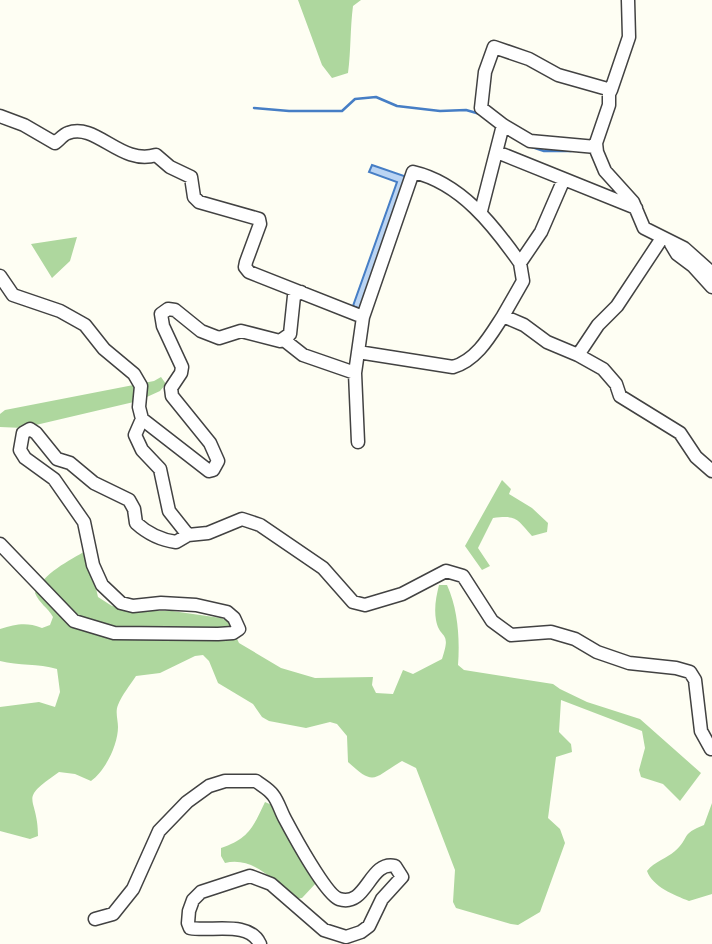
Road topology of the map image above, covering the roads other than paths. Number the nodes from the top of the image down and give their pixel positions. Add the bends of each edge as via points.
1 (628, 0) edge
2 (611, 90) junction
3 (0, 116) edge
4 (503, 125) junction
5 (596, 147) junction
6 (496, 152) junction
7 (564, 179) junction
8 (636, 208) junction
9 (481, 211) junction
10 (665, 239) junction
11 (520, 263) junction
12 (712, 273) edge
13 (0, 276) edge
14 (712, 287) edge
15 (301, 292) junction
16 (503, 316) junction
17 (363, 317) junction
18 (284, 340) junction
19 (358, 352) junction
20 (579, 355) junction
21 (355, 373) junction
22 (142, 419) junction
23 (358, 442) dead end
24 (712, 471) edge
25 (188, 535) junction
26 (0, 544) edge
27 (711, 749) edge
28 (95, 919) dead end
29 (260, 944) edge

1 - 2 street via 629,37
2 - 4 street via 558,75 494,47 485,72 481,108
2 - 5 street
3 - 15 street via 55,143 68,133 80,132 132,156 156,155 191,177 199,202 259,219 247,271
4 - 5 street via 530,141
4 - 6 street
5 - 8 street via 607,174
6 - 7 street
6 - 9 street
7 - 8 street
7 - 11 street via 541,232
8 - 10 street via 644,228
9 - 11 street
9 - 17 street via 426,175 413,172
10 - 12 street via 691,253
10 - 14 street
10 - 20 street
11 - 16 street via 523,281
13 - 22 street via 13,295 85,325 104,349 134,374 141,386
15 - 17 street
15 - 18 street via 294,296 290,334
16 - 19 street via 481,348 453,367
16 - 20 street
17 - 19 street
18 - 21 street via 298,352
18 - 22 street via 241,331 219,338 168,309 162,314 163,326 182,367 171,387 172,396 210,443 217,465 209,471
19 - 21 street
20 - 24 street via 603,369 620,396 680,433
21 - 23 street
22 - 25 street via 135,435 160,469 169,511
25 - 26 street via 176,542 146,531 136,523 129,500 57,459 30,429 23,433 20,450 54,480 84,522 93,565 111,594 133,606 196,605 227,612 239,629 218,634 114,633 74,621
25 - 27 street via 208,533 242,519 260,525 323,568 353,602 365,605 402,594 446,571 463,576 492,621 511,635 551,632 629,663 690,672 701,731
28 - 29 street via 113,914 133,889 159,831 187,802 209,786 239,779 256,781 273,795 319,877 338,899 360,894 378,870 390,865 402,877 382,899 369,926 346,937 324,930 271,884 250,876 201,892 193,900 190,928 232,928 250,934

